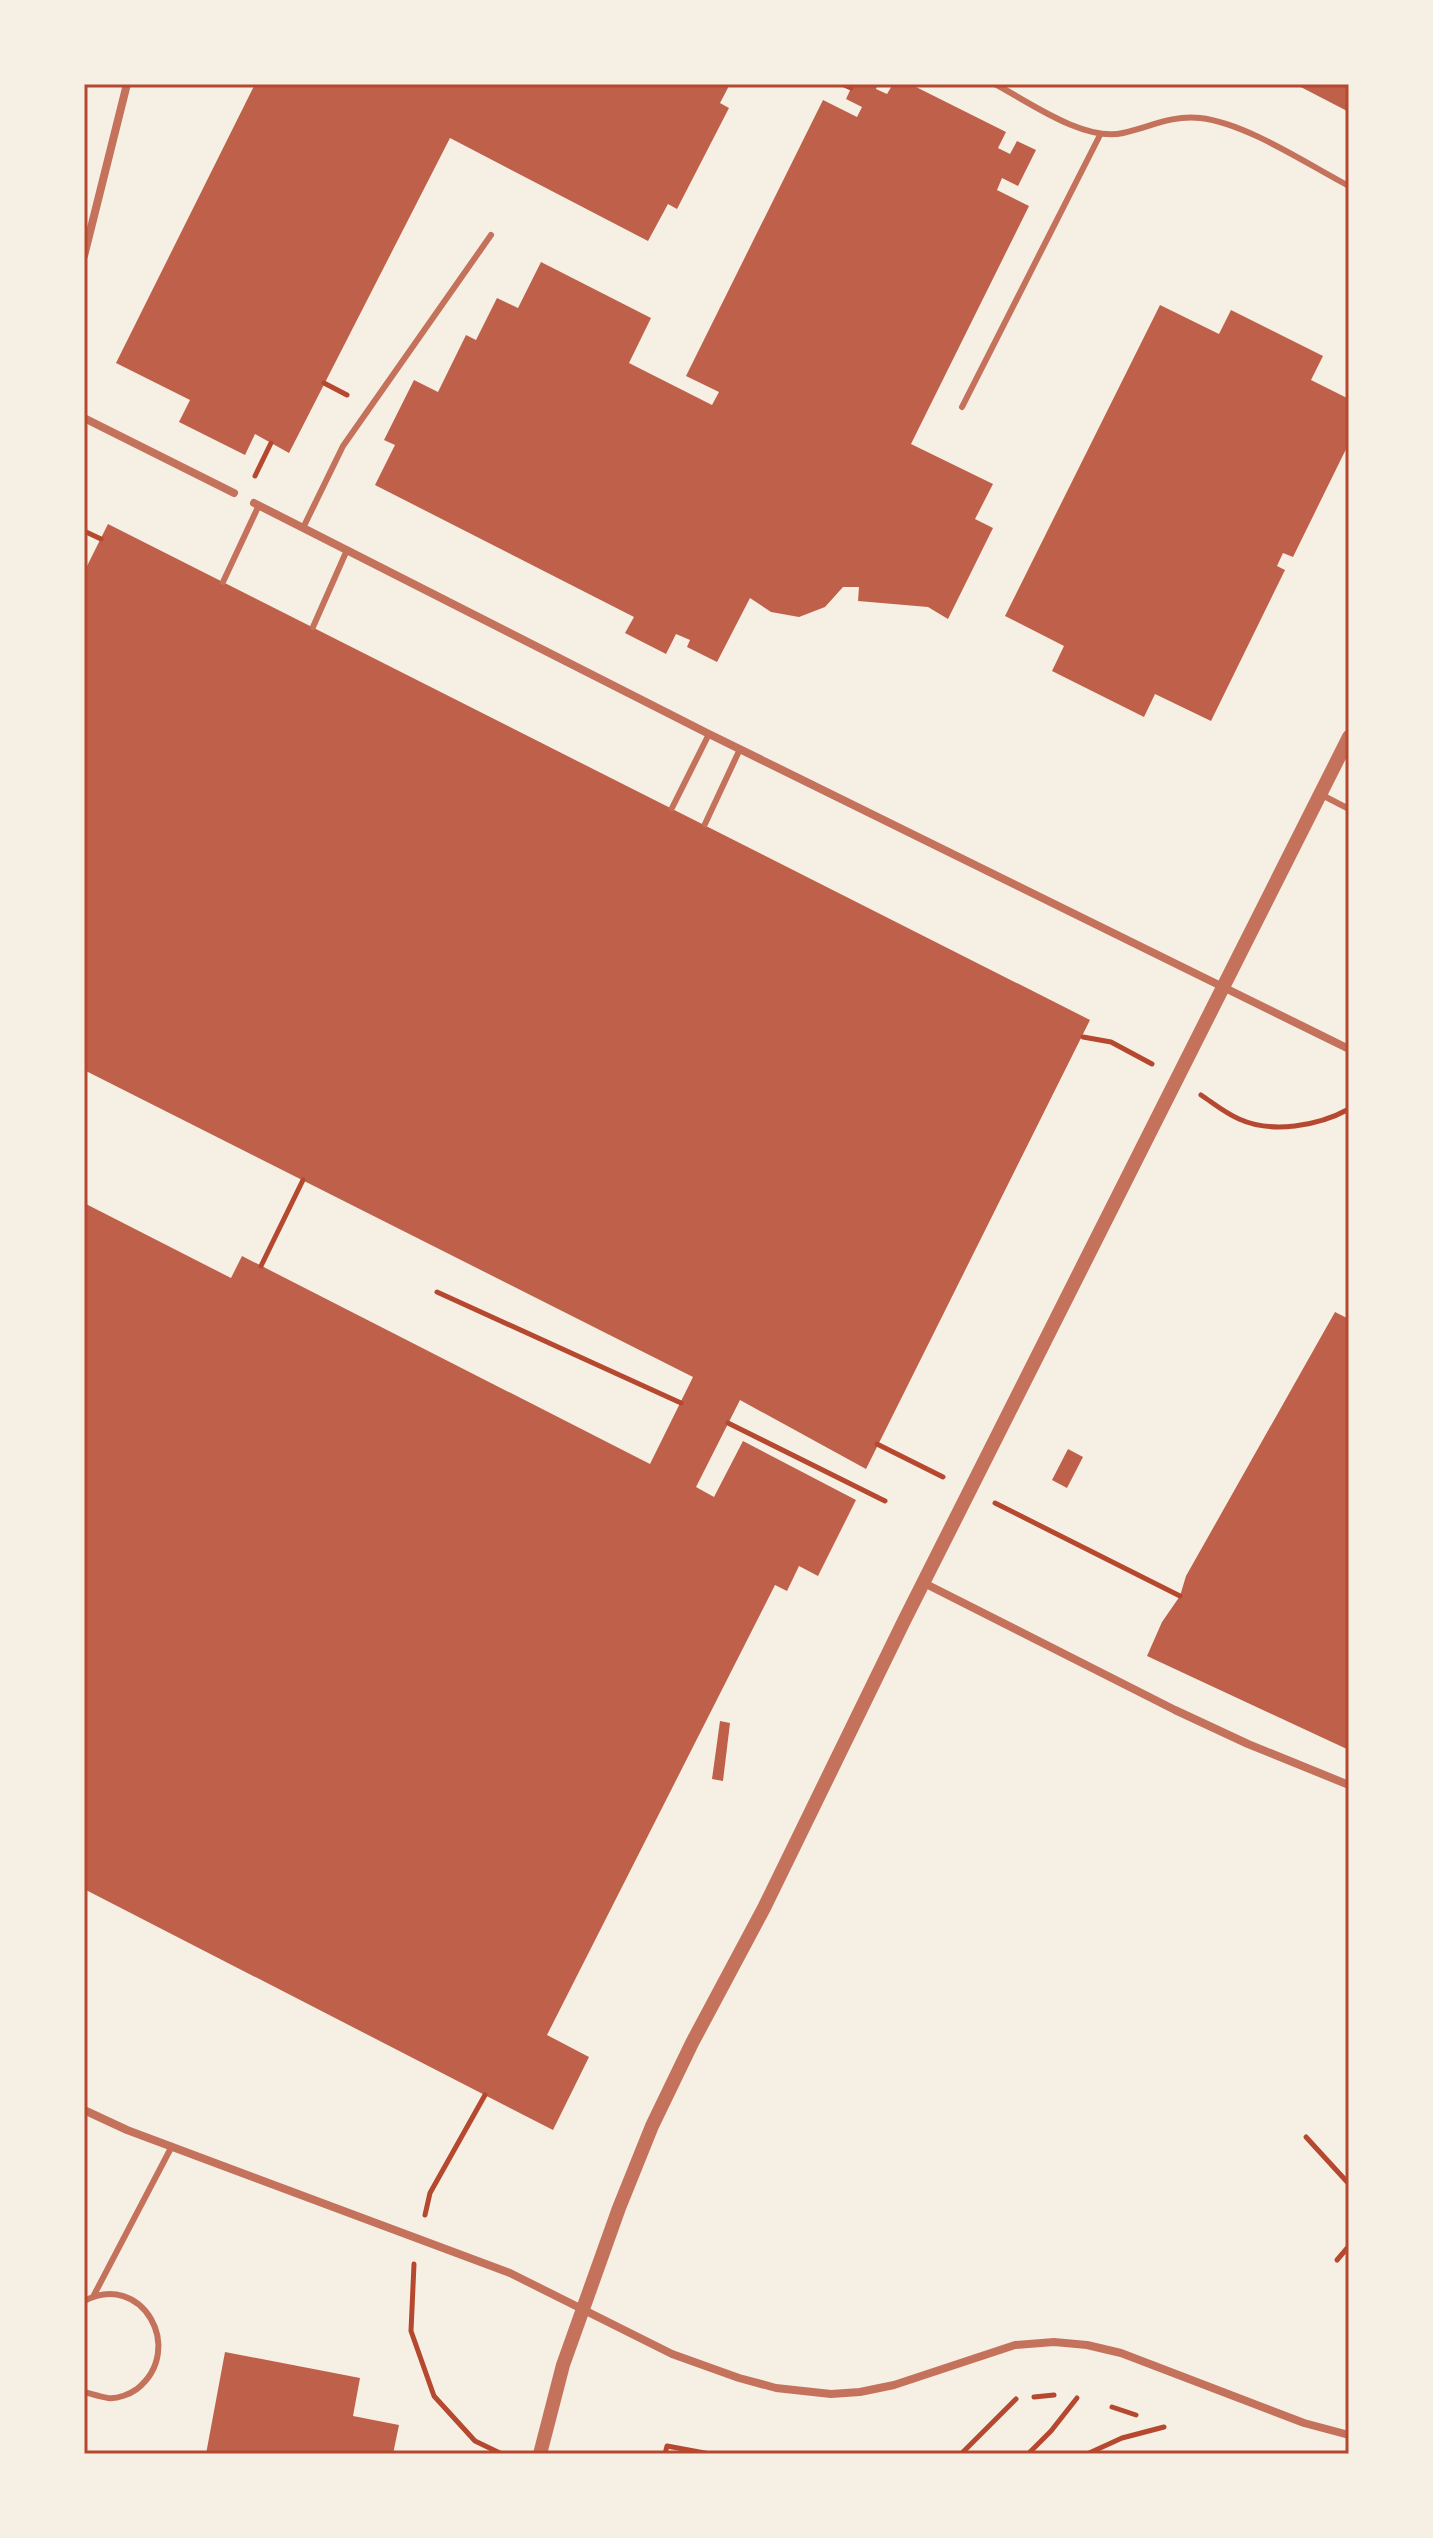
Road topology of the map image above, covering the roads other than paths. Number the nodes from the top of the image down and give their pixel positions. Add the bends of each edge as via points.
1 (127, 84) edge
2 (995, 84) edge
3 (1100, 135) junction
4 (1349, 186) edge
5 (491, 235) dead end
6 (84, 256) edge
7 (962, 407) dead end
8 (84, 418) edge
9 (234, 493) dead end
10 (256, 504) joint
11 (303, 528) junction
12 (347, 550) junction
13 (223, 582) dead end
14 (313, 627) dead end
15 (709, 734) junction
16 (1349, 737) edge
17 (740, 749) junction
18 (1320, 794) junction
19 (672, 808) dead end
20 (1349, 809) edge
21 (705, 824) dead end
22 (1223, 987) junction
23 (1349, 1049) edge
24 (924, 1583) junction
25 (1349, 1785) edge
26 (84, 2110) edge
27 (172, 2146) junction
28 (94, 2295) junction
29 (84, 2301) edge
30 (582, 2308) junction
31 (84, 2392) edge
32 (1349, 2435) edge
33 (540, 2454) edge

1 - 6 street
2 - 3 lane
3 - 4 lane via 1174,117 1203,118 1249,133
3 - 7 lane
5 - 11 lane via 343,446
8 - 9 street
10 - 11 street
10 - 13 lane
11 - 12 street
12 - 14 lane
12 - 15 street
15 - 17 street
15 - 19 lane
16 - 18 street
17 - 21 lane
17 - 22 street
18 - 20 lane
18 - 22 street
22 - 23 street
22 - 24 street
24 - 25 street via 1175,1710
24 - 30 street via 652,2126
26 - 27 street
27 - 28 lane
27 - 30 street via 510,2273
28 - 29 lane
28 - 31 lane via 127,2297 140,2305 152,2318 160,2341 157,2363 146,2382 131,2393 111,2399
30 - 32 street via 672,2354 776,2388 860,2392 1015,2345 1054,2342 1121,2353
30 - 33 street

